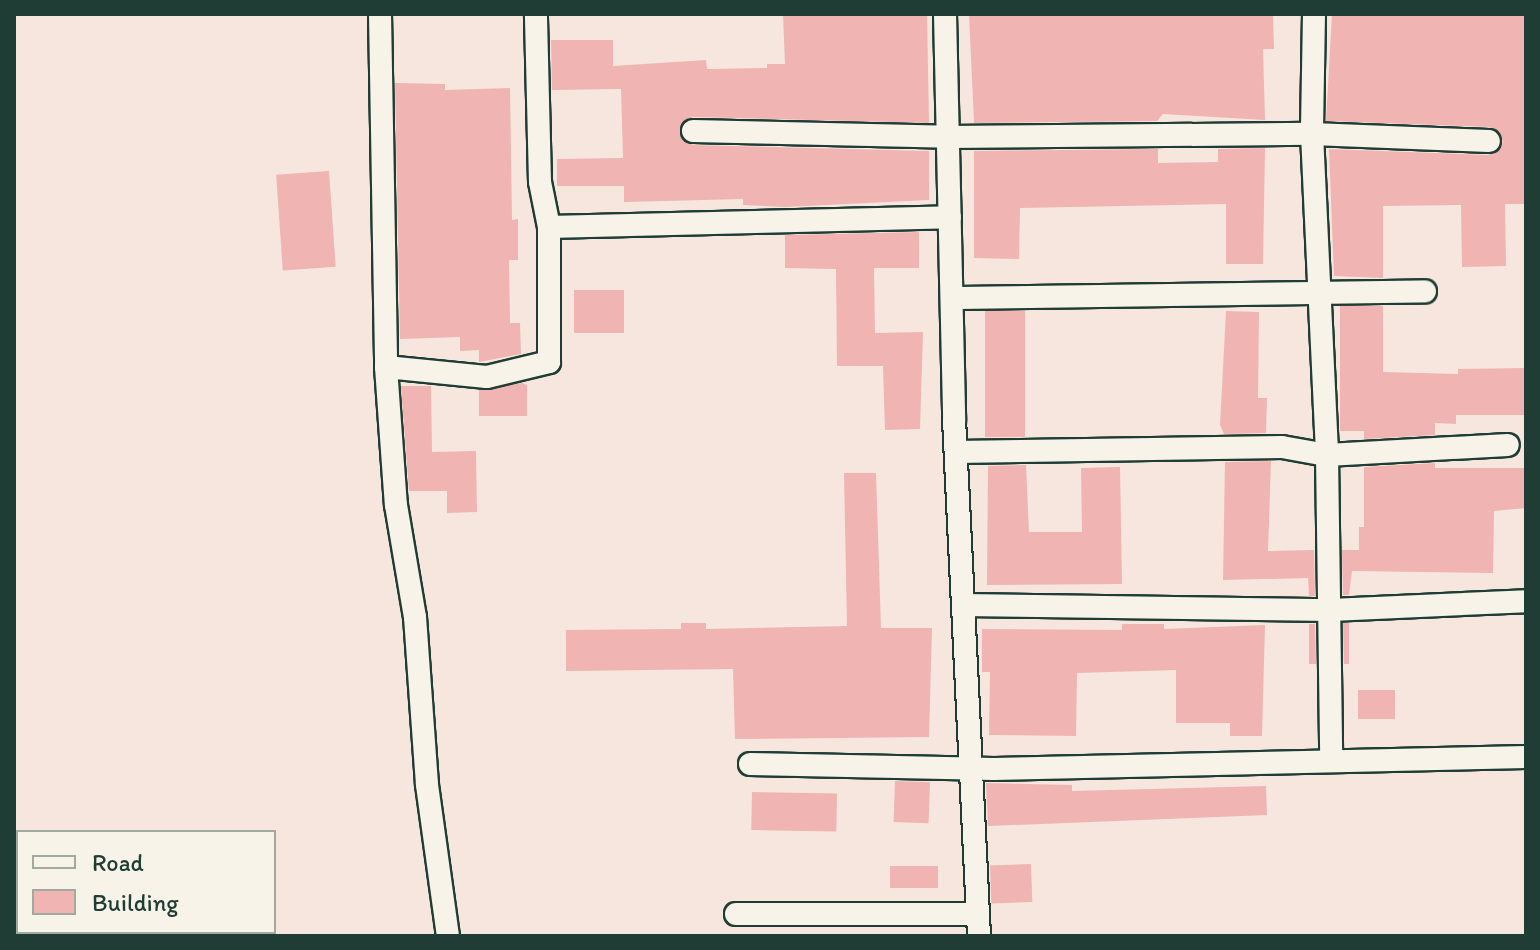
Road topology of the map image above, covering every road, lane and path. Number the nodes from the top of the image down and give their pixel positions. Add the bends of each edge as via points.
1 (380, 14) edge
2 (536, 14) edge
3 (945, 14) edge
4 (1314, 14) edge
5 (693, 131) dead end
6 (1312, 134) junction
7 (948, 137) junction
8 (1489, 141) dead end
9 (950, 217) junction
10 (549, 227) junction
11 (1317, 291) junction
12 (1425, 291) dead end
13 (952, 298) junction
14 (386, 367) junction
15 (1508, 445) dead end
16 (956, 452) junction
17 (1327, 455) junction
18 (1526, 601) edge
19 (964, 605) junction
20 (1331, 610) junction
21 (1526, 757) edge
22 (1331, 759) junction
23 (750, 764) dead end
24 (971, 766) junction
25 (736, 914) dead end
26 (979, 925) edge
27 (448, 936) edge

1 - 14 street
2 - 10 street via 540,182
3 - 7 street
4 - 6 street
5 - 7 street
6 - 7 street
6 - 8 street
6 - 11 street
7 - 9 street
9 - 10 street
9 - 13 street
10 - 14 street via 549,362 487,377
11 - 12 street
11 - 13 street
11 - 17 street
13 - 16 street
14 - 27 street via 396,505 415,617 427,785
15 - 17 street
16 - 17 street via 1282,447
16 - 19 street
17 - 20 street
18 - 20 street
19 - 20 street
19 - 24 street
20 - 22 street
21 - 22 street
22 - 24 street
23 - 24 street
24 - 26 street
25 - 26 street

